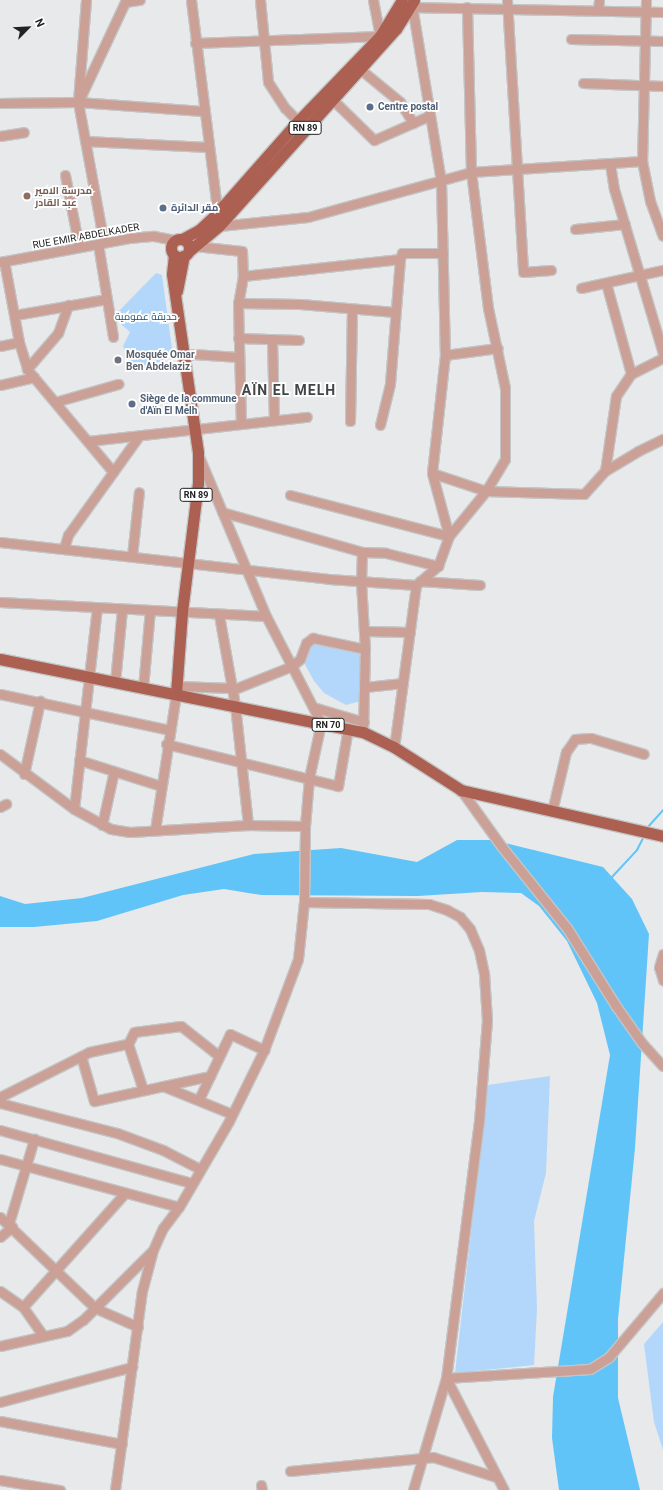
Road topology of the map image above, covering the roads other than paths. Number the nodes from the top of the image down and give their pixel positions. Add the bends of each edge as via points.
1 (86, 0) edge
2 (140, 0) edge
3 (191, 0) edge
4 (260, 0) edge
5 (373, 0) edge
6 (599, 0) edge
7 (646, 0) edge
8 (126, 1) edge
9 (407, 3) edge
10 (506, 4) edge
11 (466, 7) junction
12 (598, 10) junction
13 (646, 11) junction
14 (663, 12) edge
15 (380, 36) junction
16 (571, 39) dead end
17 (264, 41) junction
18 (645, 41) junction
19 (663, 41) edge
20 (195, 43) junction
21 (360, 68) junction
22 (583, 83) dead end
23 (644, 85) junction
24 (663, 86) edge
25 (332, 99) junction
26 (78, 102) junction
27 (0, 103) edge
28 (203, 111) junction
29 (429, 116) junction
30 (413, 123) junction
31 (302, 124) junction
32 (24, 132) dead end
33 (0, 136) edge
34 (85, 141) junction
35 (208, 147) junction
36 (642, 161) junction
37 (610, 164) junction
38 (516, 170) junction
39 (471, 172) junction
40 (65, 175) dead end
41 (441, 181) junction
42 (217, 213) junction
43 (625, 224) junction
44 (219, 226) junction
45 (575, 229) dead end
46 (663, 236) edge
47 (179, 239) junction
48 (101, 243) junction
49 (80, 247) junction
50 (185, 252) junction
51 (442, 253) junction
52 (400, 259) junction
53 (2, 262) edge
54 (551, 270) dead end
55 (663, 270) edge
56 (640, 275) junction
57 (243, 276) junction
58 (606, 282) junction
59 (581, 288) dead end
60 (107, 299) junction
61 (238, 303) junction
62 (68, 305) junction
63 (352, 310) junction
64 (395, 312) junction
65 (15, 315) junction
66 (113, 337) dead end
67 (238, 338) junction
68 (272, 339) junction
69 (299, 340) dead end
70 (661, 341) edge
71 (19, 342) junction
72 (0, 346) edge
73 (498, 348) junction
74 (663, 353) edge
75 (445, 355) junction
76 (238, 357) junction
77 (182, 358) junction
78 (663, 358) edge
79 (27, 369) junction
80 (631, 374) junction
81 (34, 377) junction
82 (118, 384) dead end
83 (0, 385) edge
84 (55, 402) junction
85 (307, 417) dead end
86 (274, 420) junction
87 (350, 421) dead end
88 (241, 424) junction
89 (380, 425) dead end
90 (193, 430) junction
91 (139, 436) junction
92 (663, 439) edge
93 (88, 441) junction
94 (198, 453) junction
95 (605, 471) junction
96 (113, 472) junction
97 (432, 474) junction
98 (486, 491) junction
99 (139, 492) dead end
100 (290, 495) dead end
101 (222, 512) junction
102 (449, 536) junction
103 (0, 542) edge
104 (64, 548) junction
105 (362, 552) junction
106 (132, 556) junction
107 (187, 562) junction
108 (438, 566) junction
109 (247, 569) junction
110 (360, 582) junction
111 (418, 583) junction
112 (480, 585) dead end
113 (0, 602) edge
114 (97, 608) junction
115 (122, 609) junction
116 (150, 610) junction
117 (182, 612) junction
118 (219, 615) junction
119 (266, 616) junction
120 (365, 632) junction
121 (410, 632) junction
122 (365, 649) junction
123 (0, 658) edge
124 (292, 666) junction
125 (88, 677) junction
126 (115, 682) junction
127 (403, 683) junction
128 (364, 687) junction
129 (143, 688) junction
130 (232, 689) junction
131 (176, 690) junction
132 (0, 694) edge
133 (40, 701) junction
134 (235, 705) junction
135 (313, 707) junction
136 (84, 711) junction
137 (321, 724) junction
138 (364, 727) junction
139 (348, 728) junction
140 (169, 730) junction
141 (166, 744) junction
142 (394, 747) junction
143 (0, 754) edge
144 (644, 754) dead end
145 (79, 760) junction
146 (241, 762) junction
147 (114, 772) junction
148 (24, 774) junction
149 (309, 778) junction
150 (161, 786) junction
151 (461, 790) junction
152 (74, 809) junction
153 (552, 811) junction
154 (102, 825) junction
155 (248, 825) junction
156 (305, 826) junction
157 (155, 830) junction
158 (662, 836) edge
159 (304, 900) junction
160 (663, 954) edge
161 (663, 980) edge
162 (128, 1044) junction
163 (264, 1050) junction
164 (82, 1056) junction
165 (219, 1056) junction
166 (663, 1066) edge
167 (210, 1076) junction
168 (163, 1086) junction
169 (143, 1090) junction
170 (0, 1098) edge
171 (199, 1099) junction
172 (0, 1103) edge
173 (232, 1114) junction
174 (0, 1130) edge
175 (34, 1140) junction
176 (0, 1159) edge
177 (28, 1166) junction
178 (200, 1169) junction
179 (191, 1182) junction
180 (124, 1194) junction
181 (179, 1207) junction
182 (0, 1217) edge
183 (10, 1225) junction
184 (0, 1237) edge
185 (153, 1250) junction
186 (55, 1269) junction
187 (0, 1291) edge
188 (663, 1293) edge
189 (23, 1307) junction
190 (96, 1308) junction
191 (138, 1327) junction
192 (43, 1336) junction
193 (0, 1346) edge
194 (132, 1368) junction
195 (446, 1378) junction
196 (0, 1402) edge
197 (0, 1421) edge
198 (122, 1444) junction
199 (424, 1457) junction
200 (290, 1471) dead end
201 (496, 1478) junction
202 (0, 1480) edge
203 (60, 1490) edge
204 (115, 1490) edge
205 (413, 1490) edge
206 (504, 1490) edge

1 - 26 street
2 - 8 street
3 - 20 street
4 - 17 street
5 - 15 street
6 - 12 street
7 - 13 street
8 - 26 street
9 - 11 street
9 - 15 main road, RN 89
9 - 21 main road, RN 89 via 396,29
9 - 29 street
10 - 11 street
10 - 12 street
10 - 38 street
11 - 39 street
12 - 13 street
13 - 14 street
13 - 18 street
15 - 17 street
15 - 31 main road, RN 89
16 - 18 street
17 - 20 street
17 - 31 street via 268,82 275,96
18 - 19 street
18 - 23 street
20 - 28 street
21 - 25 main road, RN 89
21 - 30 street via 400,102
22 - 23 street
23 - 24 street
23 - 36 street
25 - 30 street via 374,140
25 - 31 main road, RN 89
26 - 27 street
26 - 28 street
26 - 34 street
28 - 35 street
29 - 30 street
29 - 41 street
31 - 42 main road, RN 89
31 - 44 main road, RN 89
32 - 33 street
34 - 35 street
34 - 48 street
35 - 42 street
36 - 37 street
36 - 46 street via 650,200
37 - 38 street
37 - 43 street via 614,189
38 - 39 street
38 - 54 street via 523,272
39 - 41 street
39 - 73 street via 488,308
40 - 49 street
41 - 44 street via 308,218
41 - 51 street
42 - 44 street
42 - 47 main road, RN 89 via 200,230
43 - 45 street
43 - 56 street
44 - 50 main road, RN 89
47 - 48 street, RUE EMIR ABDELKADER via 154,236
47 - 50 main road via 189,245
47 - 50 main road via 171,249
48 - 49 street, RUE EMIR ABDELKADER
48 - 60 street
49 - 53 street, RUE EMIR ABDELKADER
50 - 57 street via 242,251
50 - 77 main road, RN 89 via 172,274
51 - 52 street via 402,253
51 - 75 street
52 - 57 street
52 - 64 street
53 - 65 street
55 - 56 street
56 - 58 street
56 - 70 street
57 - 61 street
58 - 59 street
58 - 80 street
60 - 62 street
60 - 66 street
61 - 63 street via 300,304
61 - 67 street
62 - 65 street
62 - 79 street via 58,333
63 - 64 street
63 - 87 street
64 - 89 street via 390,384
65 - 71 street
67 - 68 street
67 - 76 street
68 - 69 street
68 - 86 street
70 - 74 street
71 - 72 street
71 - 79 street
73 - 75 street
73 - 98 street via 505,388 505,459
75 - 97 street
76 - 77 street via 193,354
76 - 88 street
77 - 90 main road, RN 89
78 - 80 street
79 - 81 street
80 - 95 street via 616,396
81 - 83 street
81 - 84 street
82 - 84 street
84 - 93 street
85 - 86 street
86 - 88 street
88 - 90 street
90 - 91 street
90 - 94 main road, RN 89
91 - 93 street
91 - 96 street
92 - 95 street
93 - 96 street
94 - 101 street
94 - 107 main road, RN 89 via 198,483
95 - 98 street via 584,494
96 - 104 street via 68,535
97 - 98 street
97 - 102 street
98 - 102 street
99 - 106 street
100 - 102 street
101 - 105 street
101 - 109 street
102 - 108 street
103 - 104 street
104 - 106 street
105 - 108 street via 386,553
105 - 110 street
106 - 107 street
107 - 109 street
107 - 117 main road, RN 89
108 - 111 street
109 - 110 street
109 - 119 street
110 - 111 street
110 - 120 street
111 - 112 street
111 - 121 street
113 - 114 street
114 - 115 street
114 - 125 street
115 - 116 street
115 - 126 street
116 - 117 street
116 - 129 street
117 - 118 street
117 - 131 main road, RN 89
118 - 119 street
118 - 130 street
119 - 124 street
120 - 121 street
120 - 122 street
121 - 127 street
122 - 124 street via 313,638 306,643 300,659
122 - 128 street
123 - 125 main road, RN 70
124 - 130 street
124 - 135 street
125 - 126 main road, RN 70
125 - 136 street
126 - 129 main road, RN 70
127 - 128 street
127 - 142 street
128 - 138 street
129 - 131 main road, RN 70
130 - 131 street
130 - 134 street
131 - 134 main road, RN 70
131 - 140 street
132 - 133 street
133 - 136 street
133 - 148 street
134 - 137 main road, RN 70
134 - 146 street
135 - 137 street
135 - 138 street
136 - 140 street
136 - 145 street
137 - 139 main road, RN 70
137 - 149 street
138 - 139 main road, RN 70
138 - 142 main road, RN 70
139 - 149 street via 338,786
140 - 141 street
141 - 146 street
141 - 150 street
142 - 151 main road, RN 70
143 - 148 street
144 - 153 street via 591,738 575,739 566,752
145 - 147 street
145 - 152 street
146 - 149 street
146 - 155 street
147 - 150 street
147 - 154 street
148 - 152 street
149 - 156 street
150 - 157 street
151 - 153 main road, RN 70
151 - 166 street via 502,847 567,928 616,1006 642,1043
152 - 154 street
153 - 158 main road, RN 70
154 - 157 street via 130,832
155 - 156 street
155 - 157 street
156 - 159 street
159 - 163 street via 298,959
159 - 195 street via 429,904 460,917 470,929 479,950 484,974 487,1020 479,1121
160 - 161 street via 659,967
162 - 164 street
162 - 165 street via 134,1032 181,1026
162 - 169 street
163 - 165 street via 230,1034
163 - 173 street
164 - 169 street via 94,1101
164 - 170 street
165 - 167 street
167 - 168 street
167 - 171 street
168 - 169 street
168 - 171 street
171 - 173 street
172 - 178 street via 117,1133 163,1150
173 - 178 street
174 - 175 street
175 - 177 street
175 - 179 street
176 - 177 street
177 - 180 street
177 - 183 street
178 - 179 street
179 - 181 street
180 - 181 street
180 - 186 street
181 - 185 street via 163,1228
182 - 183 street
183 - 184 street
183 - 186 street
185 - 190 street
185 - 191 street via 146,1272
186 - 189 street
186 - 190 street
187 - 189 street
188 - 195 street via 609,1357 590,1369
189 - 192 street
190 - 191 street
190 - 192 street via 67,1331
191 - 194 street
192 - 193 street
194 - 196 street
194 - 198 street
195 - 199 street
195 - 201 street
197 - 198 street
198 - 204 street
199 - 200 street
199 - 201 street via 433,1457
199 - 205 street
201 - 206 street
202 - 203 street

